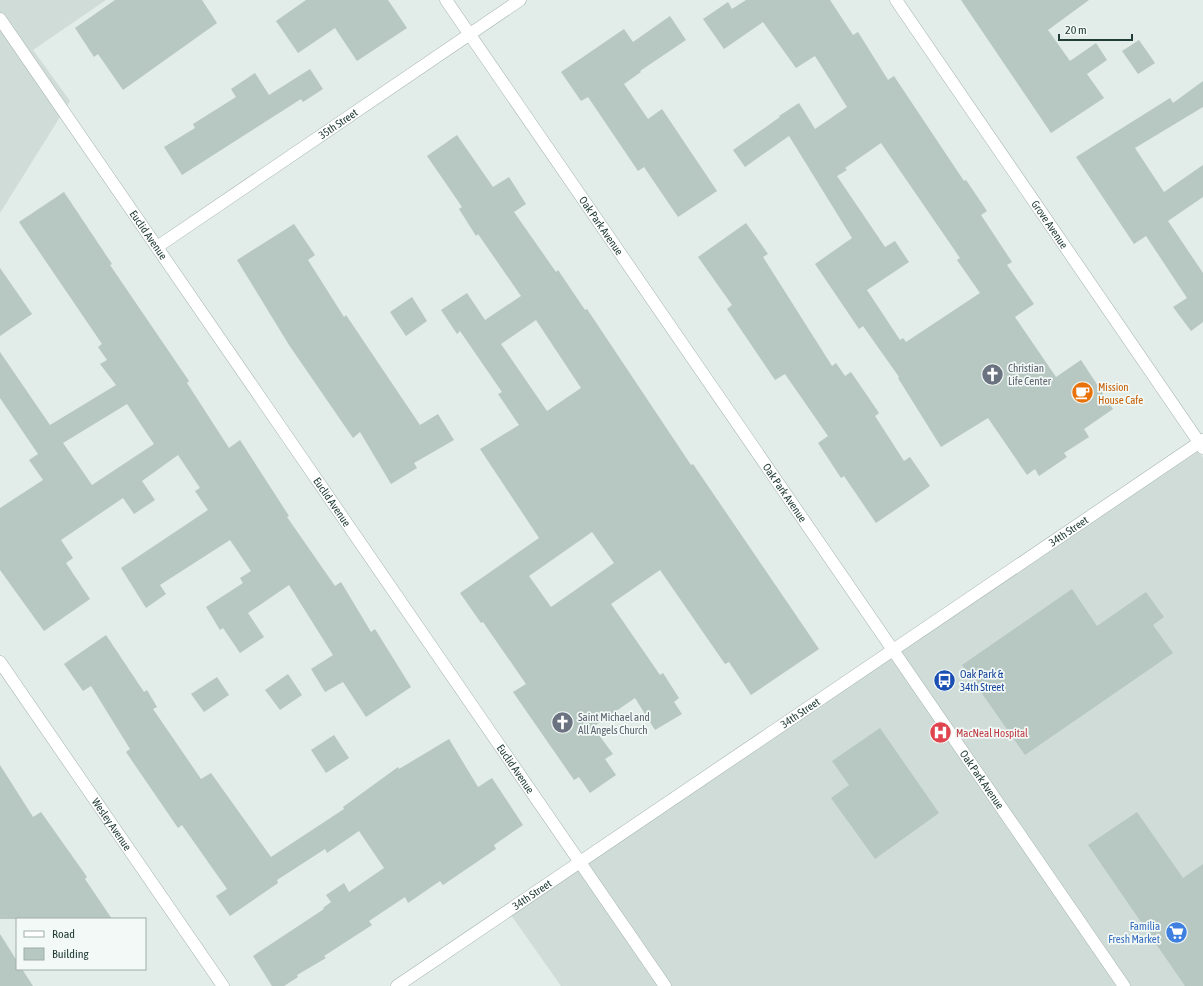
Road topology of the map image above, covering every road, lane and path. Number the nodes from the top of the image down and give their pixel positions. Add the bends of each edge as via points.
1 (446, 0) edge
2 (520, 0) edge
3 (896, 0) edge
4 (0, 18) edge
5 (470, 34) junction
6 (157, 247) junction
7 (1202, 444) edge
8 (893, 650) junction
9 (0, 662) edge
10 (580, 862) junction
11 (223, 986) edge
12 (398, 986) edge
13 (665, 986) edge
14 (1124, 986) edge

1 - 5 street, Oak Park Avenue
2 - 5 street, 35th Street
3 - 7 street, Grove Avenue
4 - 6 street, Euclid Avenue
5 - 6 street, 35th Street
5 - 8 street, Oak Park Avenue
6 - 10 street, Euclid Avenue
7 - 8 street, 34th Street
8 - 10 street, 34th Street
8 - 14 street, Oak Park Avenue
9 - 11 street, Wesley Avenue
10 - 12 street, 34th Street
10 - 13 street, Euclid Avenue

